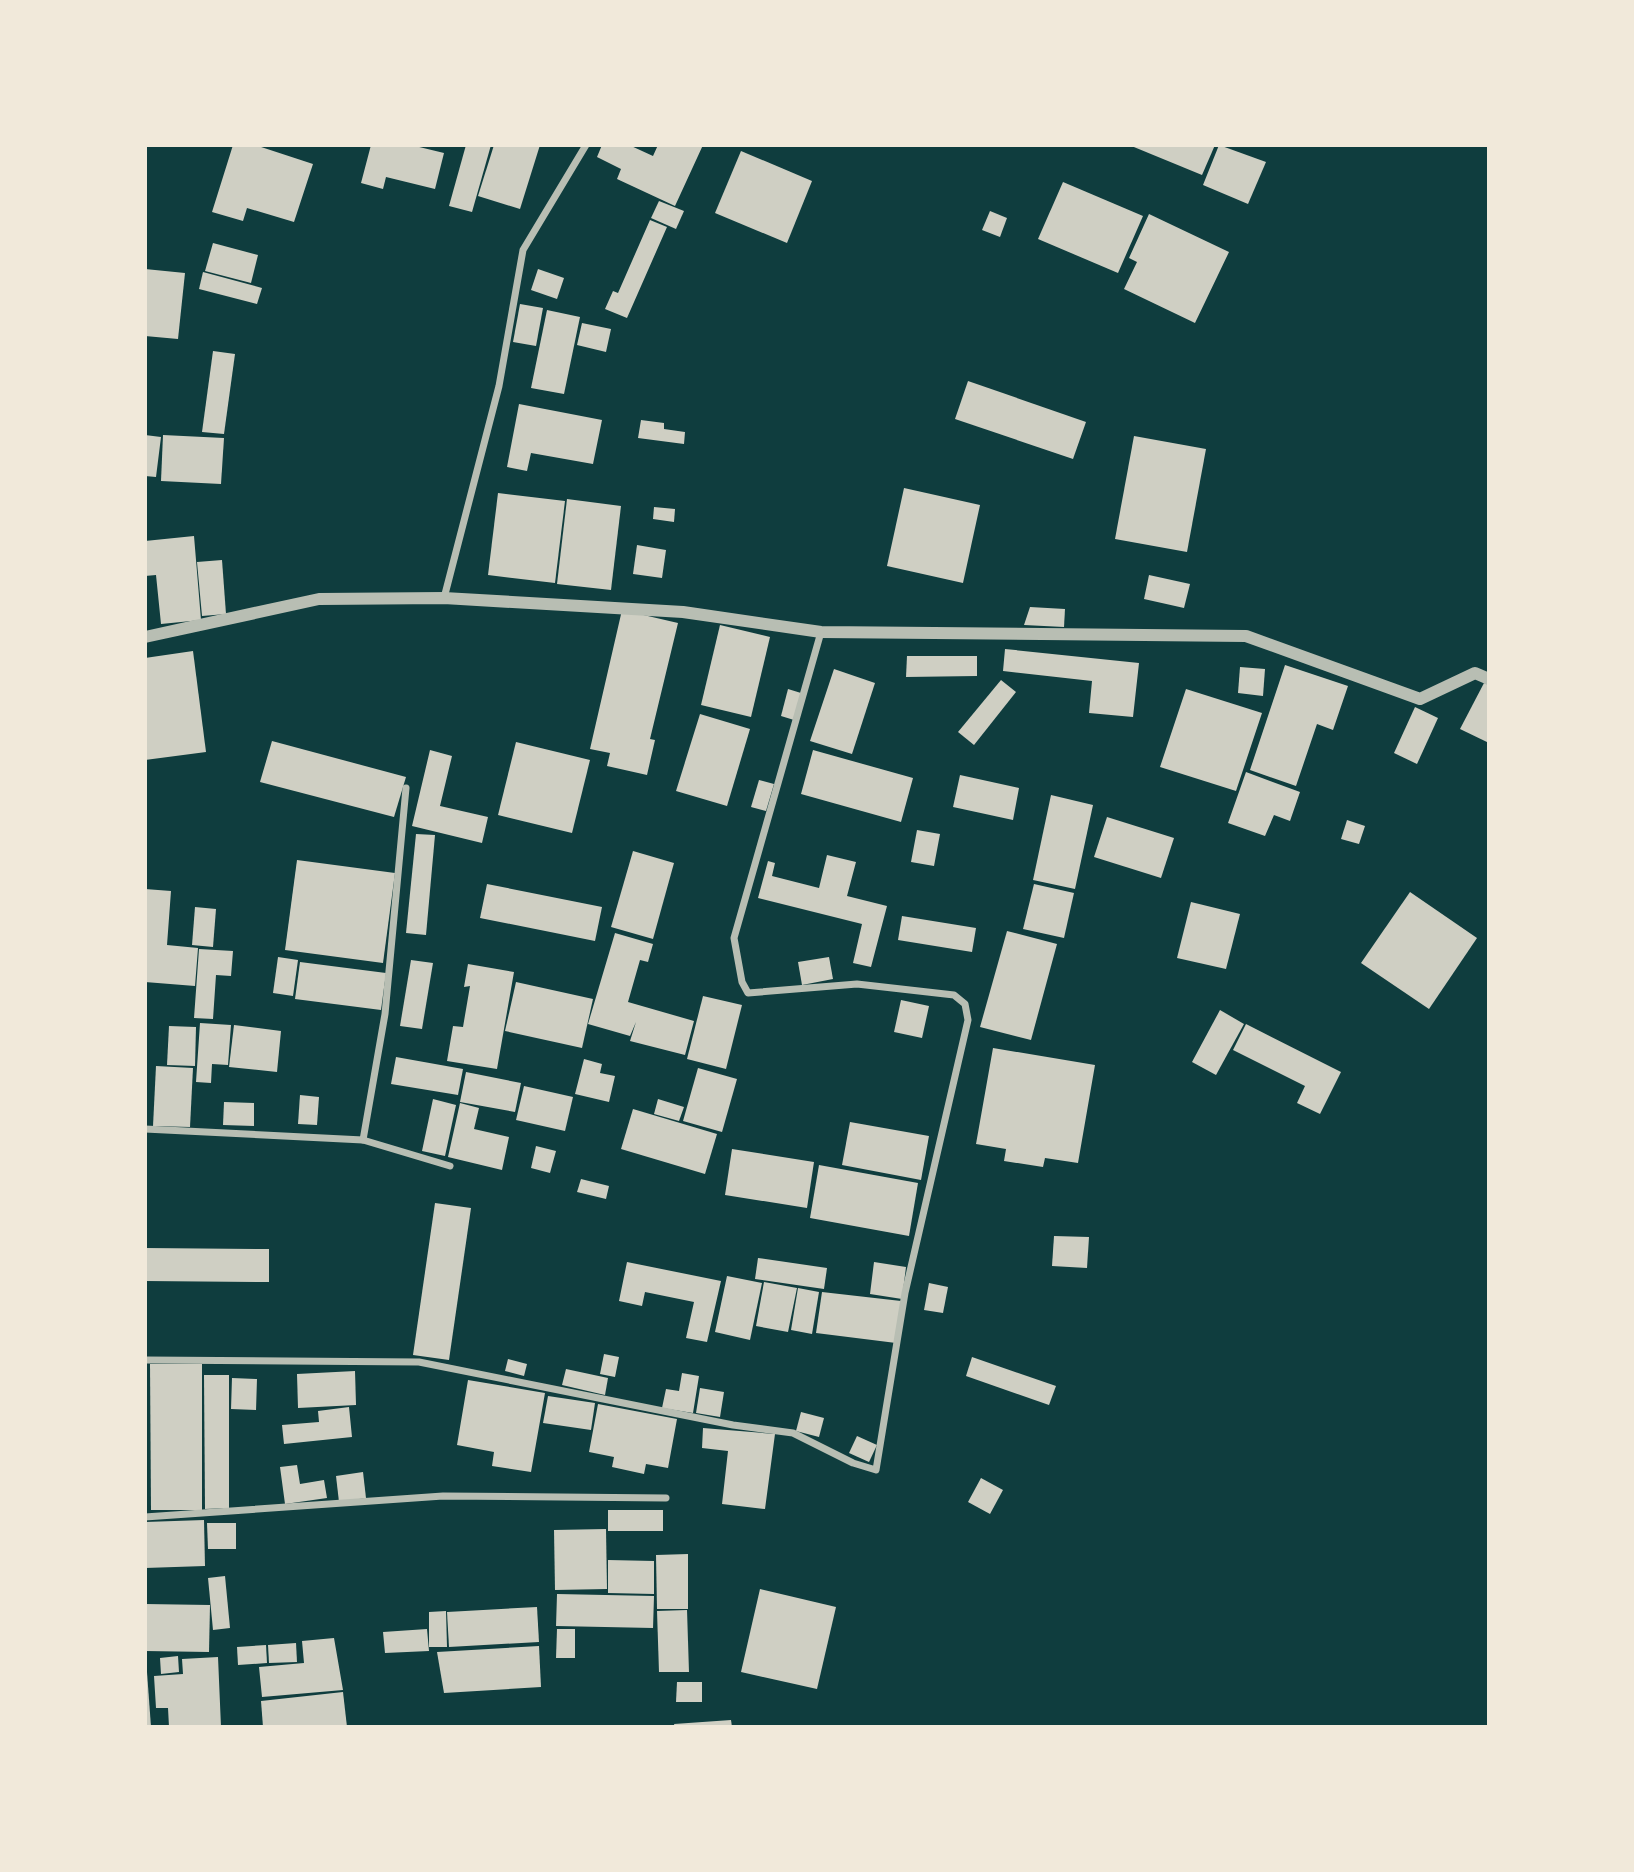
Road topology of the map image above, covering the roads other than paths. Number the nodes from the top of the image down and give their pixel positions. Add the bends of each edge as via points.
1 (586, 145) edge
2 (444, 598) junction
3 (821, 632) junction
4 (145, 638) edge
5 (1489, 679) edge
6 (406, 788) dead end
7 (145, 1129) edge
8 (363, 1140) junction
9 (450, 1166) dead end
10 (145, 1360) edge
11 (666, 1498) dead end
12 (145, 1517) edge

1 - 2 street via 523,250 499,386
2 - 3 street via 683,612
2 - 4 street via 319,599
3 - 5 street via 1246,636 1420,699 1475,673
3 - 10 street via 734,938 742,982 748,993 857,984 954,995 965,1004 968,1020 905,1293 876,1470 793,1433 419,1362
6 - 8 street via 385,1014
7 - 8 street
8 - 9 street
11 - 12 street via 443,1496

